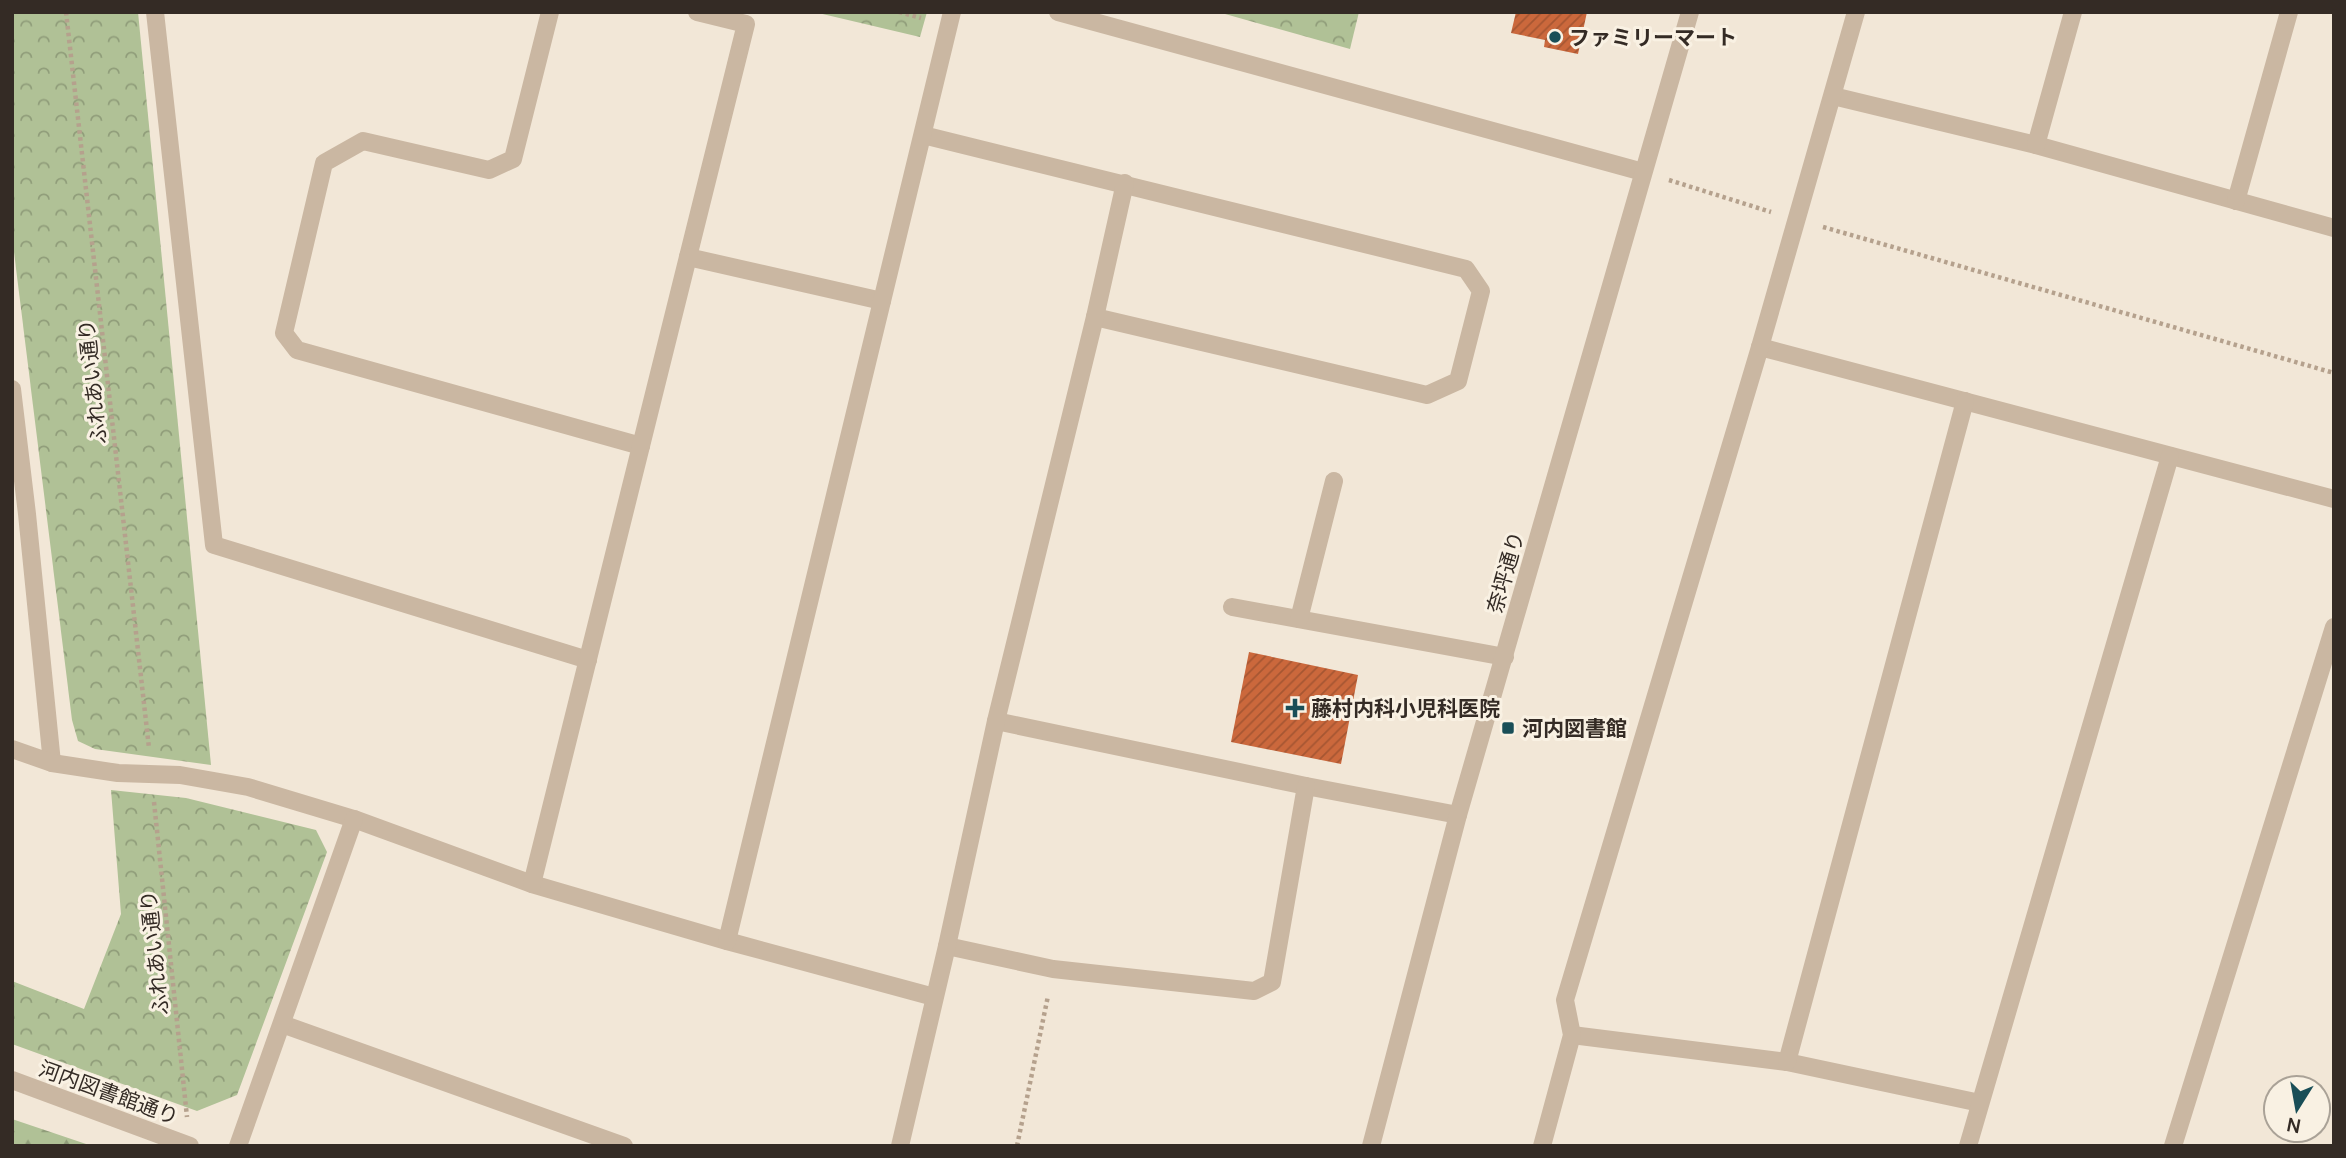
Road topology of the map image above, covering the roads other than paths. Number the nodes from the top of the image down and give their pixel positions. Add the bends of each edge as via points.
1 (155, 12) edge
2 (550, 12) edge
3 (697, 12) edge
4 (952, 12) edge
5 (1058, 12) edge
6 (1690, 12) edge
7 (1856, 12) edge
8 (2073, 12) edge
9 (2289, 12) edge
10 (1833, 96) junction
11 (923, 135) junction
12 (2036, 145) junction
13 (1643, 172) junction
14 (1125, 183) junction
15 (2236, 201) junction
16 (2334, 228) edge
17 (688, 257) junction
18 (882, 302) junction
19 (1095, 317) junction
20 (1760, 347) junction
21 (12, 389) edge
22 (1965, 401) junction
23 (641, 446) junction
24 (2170, 456) junction
25 (1334, 481) dead end
26 (2334, 499) edge
27 (20, 512) edge
28 (1232, 607) dead end
29 (1299, 619) junction
30 (2334, 628) edge
31 (1505, 657) junction
32 (588, 660) junction
33 (996, 722) junction
34 (12, 749) edge
35 (51, 763) junction
36 (1306, 786) junction
37 (1458, 815) junction
38 (354, 819) junction
39 (532, 884) junction
40 (727, 941) junction
41 (947, 946) junction
42 (934, 997) junction
43 (282, 1024) junction
44 (1572, 1035) junction
45 (1787, 1062) junction
46 (12, 1080) edge
47 (1980, 1103) junction
48 (190, 1146) edge
49 (237, 1146) edge
50 (624, 1146) edge
51 (900, 1146) edge
52 (1371, 1146) edge
53 (1542, 1146) edge
54 (1968, 1146) edge
55 (2173, 1146) edge

1 - 32 street via 214,545
2 - 23 street via 513,159 489,170 363,141 324,163 284,333 297,350
3 - 17 street via 746,24
4 - 11 street
5 - 13 street
6 - 13 street, 奈坪通り
7 - 10 street
8 - 12 street
9 - 15 street
10 - 12 street
10 - 20 street
11 - 14 street
11 - 18 street
12 - 15 street
13 - 31 street, 奈坪通り
14 - 19 street
14 - 19 street via 1466,269 1481,291 1458,381 1427,395
15 - 16 street
17 - 18 street
17 - 23 street
18 - 40 street
19 - 33 street
20 - 22 street
20 - 44 street via 1565,1000
21 - 27 street
22 - 24 street
22 - 45 street
23 - 32 street
24 - 26 street
24 - 47 street
25 - 29 street
27 - 35 street
28 - 29 street
29 - 31 street
30 - 55 street
31 - 37 street, 奈坪通り
32 - 39 street
33 - 36 street
33 - 41 street
34 - 35 street
35 - 38 street via 118,773 180,775 248,787
36 - 37 street
36 - 41 street via 1272,982 1254,991 1053,969
37 - 52 street, 奈坪通り
38 - 39 street
38 - 43 street
39 - 40 street
40 - 42 street
41 - 42 street
42 - 51 street
43 - 49 street
43 - 50 street
44 - 45 street
44 - 53 street
45 - 47 street
46 - 48 street, 河内図書館通り
47 - 54 street

